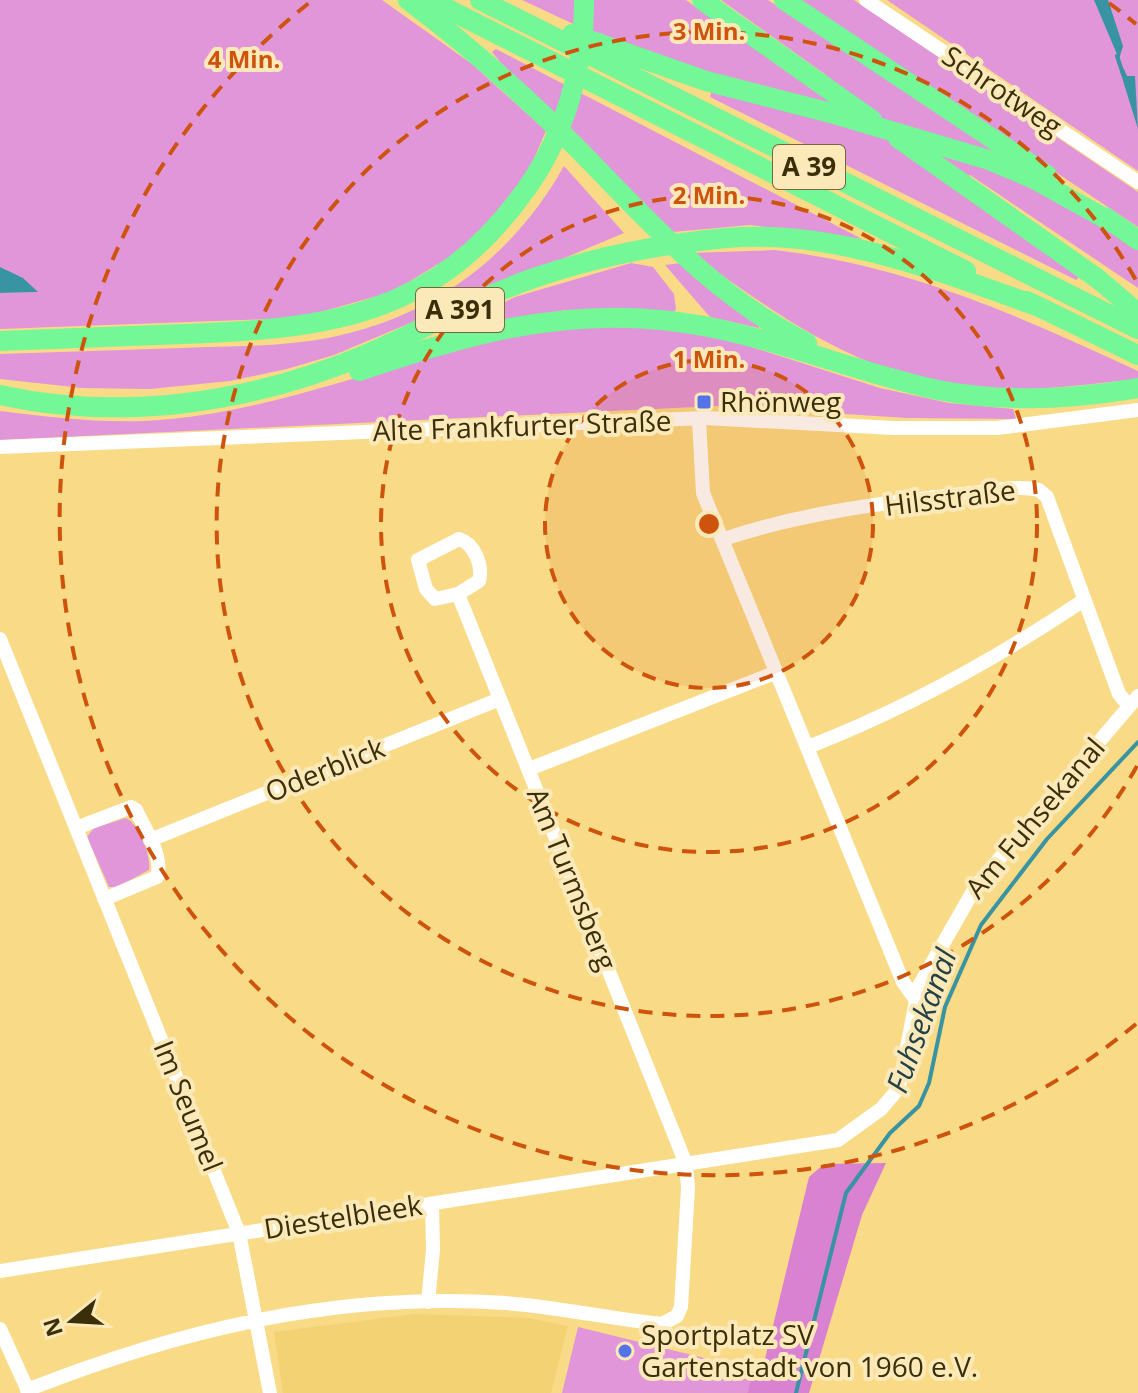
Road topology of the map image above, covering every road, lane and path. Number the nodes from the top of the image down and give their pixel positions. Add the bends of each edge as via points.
1 (408, 0) edge
2 (430, 0) edge
3 (481, 0) edge
4 (584, 0) edge
5 (702, 0) edge
6 (784, 0) edge
7 (866, 0) edge
8 (1138, 182) edge
9 (1115, 224) junction
10 (1138, 240) edge
11 (1037, 306) junction
12 (1138, 313) edge
13 (1138, 329) edge
14 (0, 341) edge
15 (1138, 355) edge
16 (842, 361) junction
17 (304, 377) junction
18 (1138, 388) edge
19 (0, 395) edge
20 (1138, 410) edge
21 (699, 420) junction
22 (0, 447) edge
23 (724, 539) junction
24 (458, 594) junction
25 (1084, 600) junction
26 (0, 639) edge
27 (777, 672) junction
28 (500, 699) junction
29 (1133, 701) edge
30 (808, 747) junction
31 (529, 769) junction
32 (76, 828) junction
33 (150, 840) junction
34 (104, 899) junction
35 (915, 999) junction
36 (686, 1164) junction
37 (432, 1204) junction
38 (239, 1233) junction
39 (0, 1271) edge
40 (428, 1302) junction
41 (258, 1318) junction
42 (0, 1329) edge
43 (28, 1392) edge
44 (270, 1393) edge

1 - 16 highway via 542,114 702,274 758,316
2 - 11 highway, A 39
3 - 9 highway via 706,81 989,160
3 - 13 highway, A 39
4 - 14 highway via 573,87 544,161 503,220 468,254 408,294 364,313 295,329
5 - 12 highway via 1098,279
6 - 9 highway
7 - 8 street, Schrotweg
9 - 10 highway
11 - 15 highway, A 39
11 - 17 highway, A 391 via 853,248 775,237 728,238 620,254 532,279
16 - 17 highway via 714,327 597,317 500,327 333,380
16 - 18 highway via 941,390 996,398
17 - 19 highway, A 391 via 236,395 167,405 85,406
20 - 21 street, Alte Frankfurter Straße via 997,428
21 - 22 street, Alte Frankfurter Straße
21 - 23 street via 703,493
23 - 25 street, Hilsstraße via 856,509 1035,489 1047,497
23 - 27 street
24 - 24 street via 435,599 417,565 424,554 459,539 471,547 481,575
24 - 28 street, Am Turmsberg
25 - 29 street, Hilsstraße via 1119,694
25 - 30 street via 941,688
26 - 32 street, Im Seumel
27 - 30 street
27 - 31 street
28 - 31 street, Am Turmsberg
28 - 33 street, Oderblick
29 - 35 street, Am Fuhsekanal via 976,886
30 - 35 street via 903,982
31 - 36 street, Am Turmsberg
32 - 33 street via 131,807
32 - 34 street, Im Seumel
33 - 34 street via 157,877
34 - 38 street, Im Seumel
35 - 36 street, Am Fuhsekanal via 899,1088 855,1130 831,1143
36 - 37 street, Diestelbleek
36 - 40 street via 681,1307 670,1321 512,1304
37 - 38 street, Diestelbleek
37 - 40 street
38 - 39 street, Diestelbleek
38 - 41 street, Im Seumel
40 - 41 street via 327,1307
41 - 43 street via 152,1344
41 - 44 street, Im Seumel
42 - 43 street

